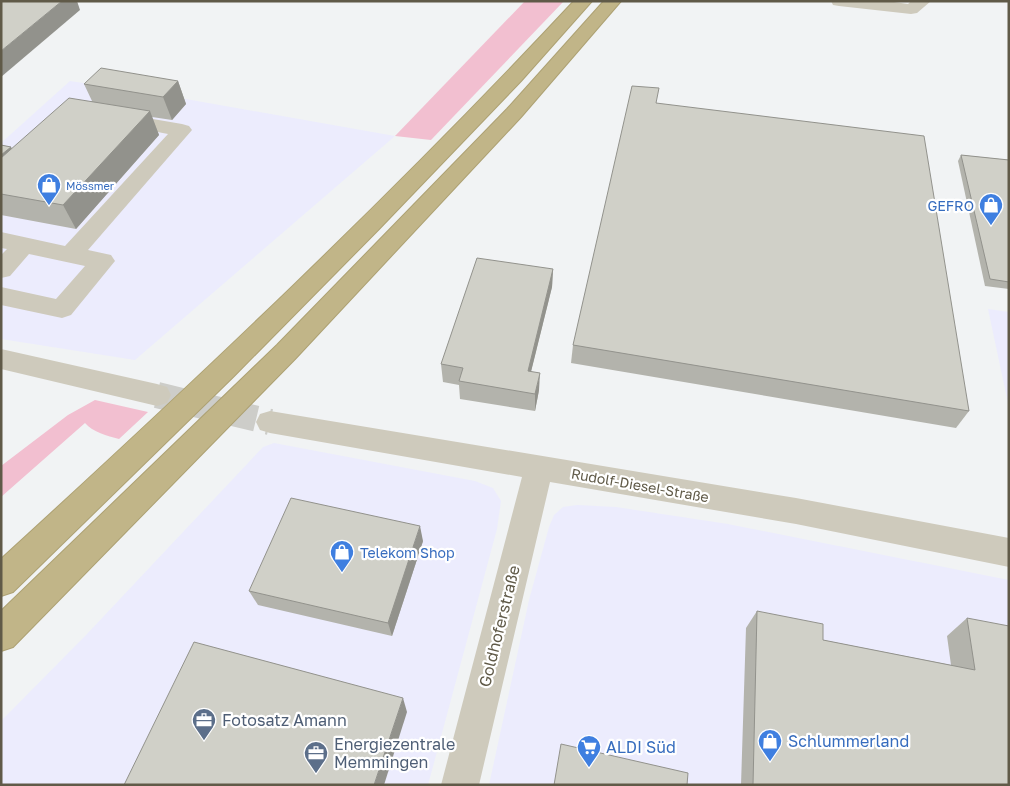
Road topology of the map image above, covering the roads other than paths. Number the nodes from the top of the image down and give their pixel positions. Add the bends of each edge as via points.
1 (584, 1) edge
2 (613, 1) edge
3 (839, 1) edge
4 (923, 1) edge
5 (94, 115) edge
6 (1, 240) edge
7 (24, 245) junction
8 (70, 255) junction
9 (1, 270) edge
10 (1, 296) edge
11 (1, 359) edge
12 (157, 396) tunnel mouth
13 (270, 422) tunnel mouth
14 (539, 467) junction
15 (1009, 553) edge
16 (1, 581) edge
17 (1, 635) edge
18 (460, 785) edge

1 - 16 highway via 441,154 269,326
2 - 17 highway via 514,113 286,352
3 - 4 street via 911,8
5 - 8 street via 182,130
6 - 7 street
7 - 8 street
7 - 9 street
8 - 10 street via 102,261 62,309
11 - 12 street
13 - 14 street, Rudolf-Diesel-Straße
14 - 15 street, Rudolf-Diesel-Straße via 796,511
14 - 18 street, Goldhoferstraße

